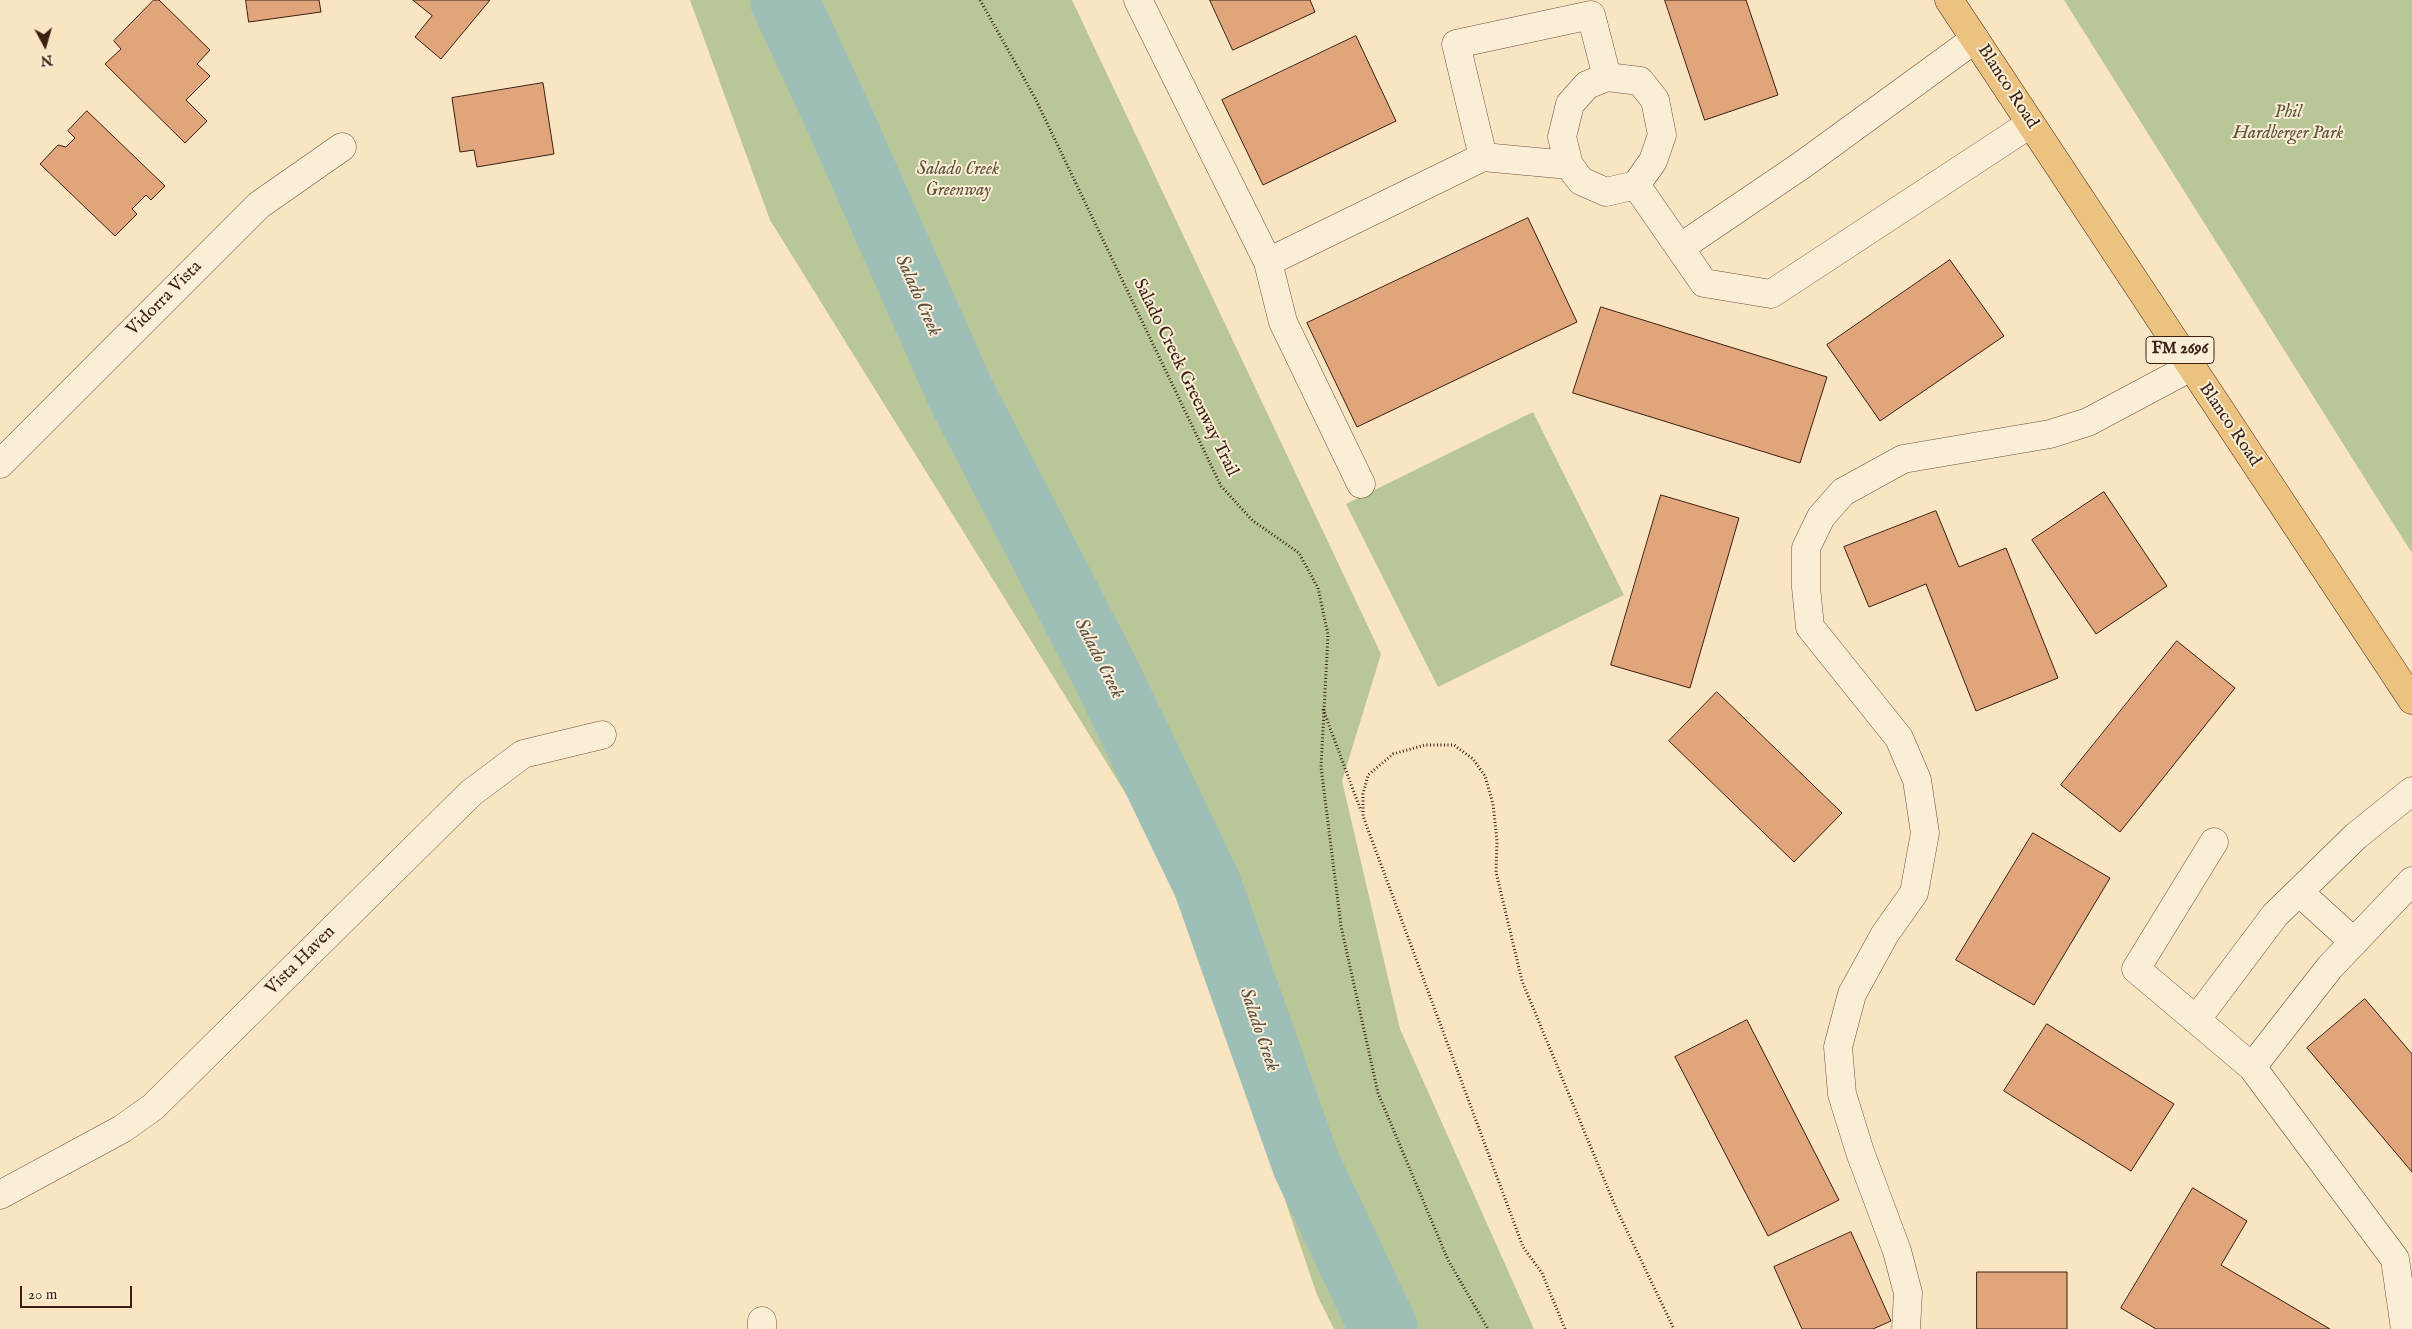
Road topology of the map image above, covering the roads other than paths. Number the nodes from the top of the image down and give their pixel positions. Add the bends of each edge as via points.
1 (1138, 0) edge
2 (1949, 0) edge
3 (1975, 39) junction
4 (1607, 77) junction
5 (2030, 124) junction
6 (342, 147) dead end
7 (1483, 157) junction
8 (1569, 165) junction
9 (1636, 185) junction
10 (1681, 247) junction
11 (1268, 262) junction
12 (2191, 367) junction
13 (0, 464) edge
14 (1361, 484) dead end
15 (2412, 700) edge
16 (602, 736) dead end
17 (2412, 791) edge
18 (2214, 842) dead end
19 (2412, 881) edge
20 (2299, 892) junction
21 (2354, 942) junction
22 (2196, 1020) junction
23 (2252, 1067) junction
24 (0, 1195) edge
25 (1906, 1329) edge
26 (2405, 1329) edge

1 - 11 street
2 - 3 main road, Blanco Road / FM 2696
3 - 5 main road, Blanco Road / FM 2696
3 - 10 street via 1802,165
4 - 7 street via 1591,14 1456,44
4 - 8 street via 1587,84 1570,104 1562,137
4 - 9 street via 1640,81 1656,100 1662,135 1653,161
5 - 10 street via 1771,294 1704,283
5 - 12 main road, Blanco Road / FM 2696
6 - 13 street, Vidorra Vista via 259,205
7 - 8 street
7 - 11 street
8 - 9 street via 1581,181 1606,192
9 - 10 street
11 - 14 street via 1283,322
12 - 15 main road, Blanco Road / FM 2696
12 - 25 street via 2081,424 2050,434 1903,459 1843,492 1821,517 1806,548 1810,627 1899,738 1917,780 1925,833 1914,893 1852,994 1838,1047 1842,1094 1897,1251 1908,1293
16 - 24 street, Vista Haven via 523,754 471,793 153,1107 122,1129
17 - 20 street via 2356,836
18 - 22 street via 2136,969
19 - 21 street
20 - 21 street
20 - 22 street via 2275,916
21 - 23 street via 2330,967
22 - 23 street
23 - 26 street via 2395,1259

